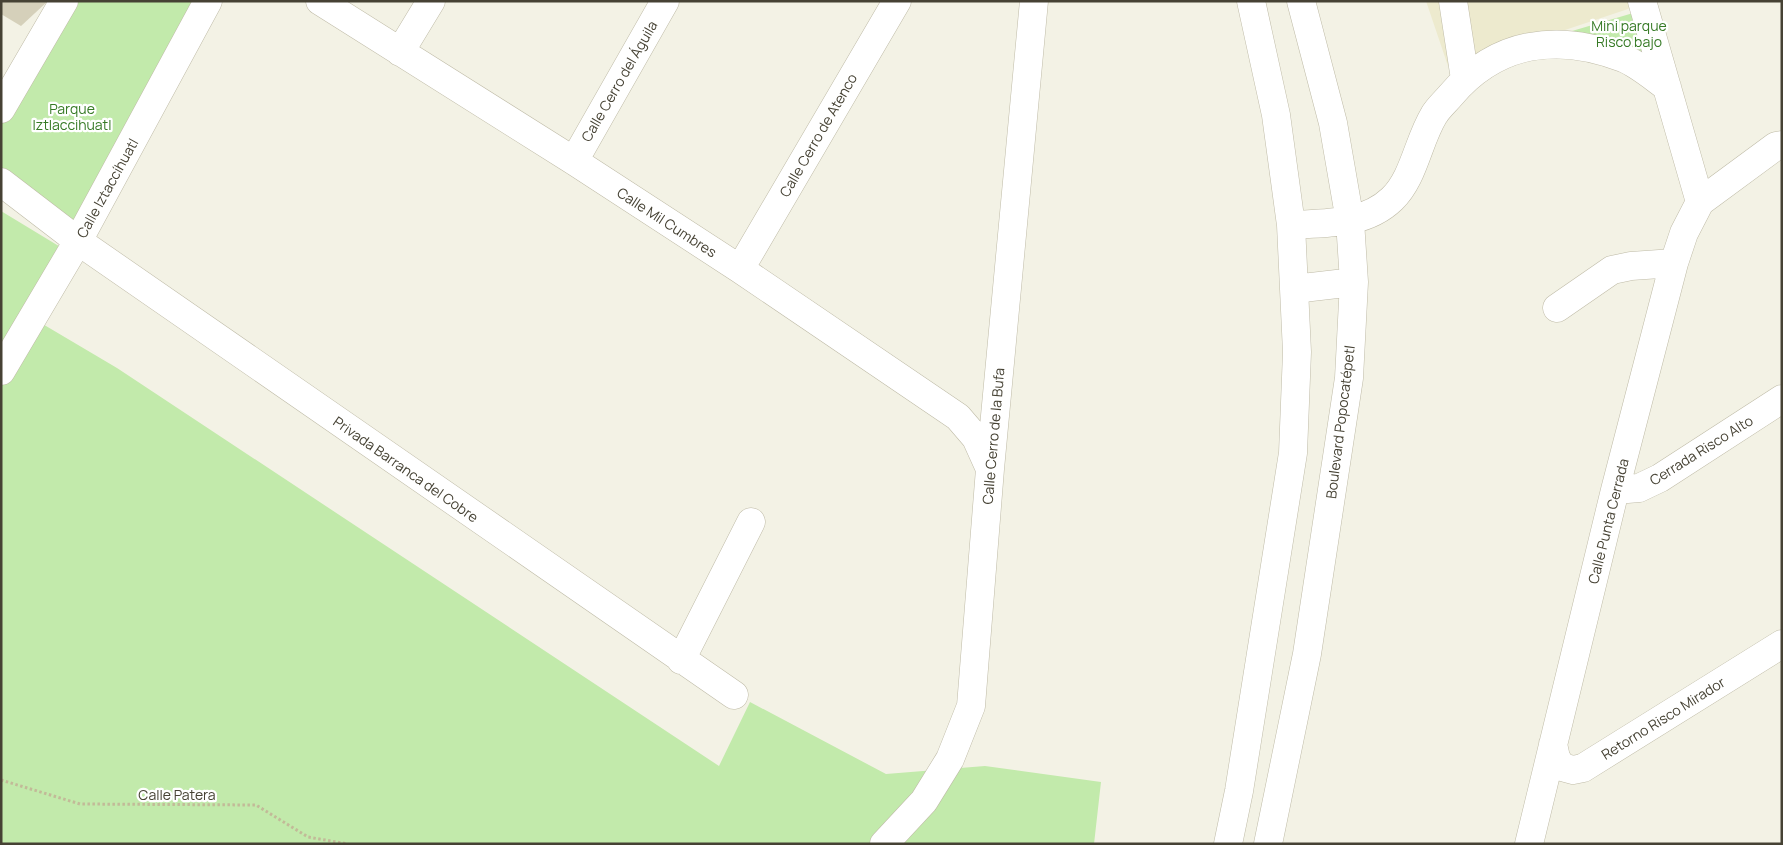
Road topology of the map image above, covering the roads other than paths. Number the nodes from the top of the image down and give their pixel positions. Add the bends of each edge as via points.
1 (64, 1) edge
2 (208, 1) edge
3 (320, 1) edge
4 (431, 1) edge
5 (665, 1) edge
6 (897, 1) edge
7 (1034, 1) edge
8 (1251, 1) edge
9 (1301, 1) edge
10 (1453, 1) edge
11 (1642, 1) edge
12 (400, 52) junction
13 (1465, 79) junction
14 (1667, 87) junction
15 (1, 109) edge
16 (1782, 145) edge
17 (574, 161) junction
18 (1, 182) edge
19 (1700, 202) junction
20 (1350, 222) junction
21 (1291, 225) junction
22 (78, 240) junction
23 (1674, 263) junction
24 (740, 269) junction
25 (1354, 282) junction
26 (1294, 289) junction
27 (1557, 308) dead end
28 (1, 372) edge
29 (1782, 399) edge
30 (990, 468) junction
31 (1615, 490) junction
32 (751, 522) dead end
33 (1782, 644) edge
34 (681, 660) junction
35 (734, 696) dead end
36 (1553, 744) junction
37 (884, 844) edge
38 (1228, 844) edge
39 (1268, 844) edge
40 (1529, 844) edge

1 - 15 street
2 - 22 street, Calle Iztaccíhuatl
3 - 12 street, Calle Mil Cumbres
4 - 12 street
5 - 17 street, Calle Cerro del Águila
6 - 24 street, Calle Cerro de Atenco
7 - 30 street, Calle Cerro de la Bufa
8 - 21 street via 1276,115
9 - 20 street, Boulevard Popocatépetl via 1333,123
10 - 13 street
11 - 14 street
12 - 17 street, Calle Mil Cumbres
13 - 14 street via 1503,53 1552,44 1584,46 1624,59
13 - 20 street via 1434,115 1403,185 1392,199
14 - 19 street
16 - 19 street via 1776,146
17 - 24 street, Calle Mil Cumbres
18 - 22 street, Privada Barranca del Cobre
19 - 23 street, Calle Punta Cerrada
20 - 21 street
20 - 25 street, Boulevard Popocatépetl
21 - 26 street
22 - 28 street, Calle Iztaccíhuatl
22 - 34 street, Privada Barranca del Cobre
23 - 27 street via 1612,270
23 - 31 street, Calle Punta Cerrada
24 - 30 street, Calle Mil Cumbres via 958,417 976,438
25 - 26 street
25 - 39 street, Boulevard Popocatépetl via 1349,378 1343,418 1306,654
26 - 38 street via 1297,352 1293,453
29 - 31 street, Cerrada Risco Alto via 1660,478 1639,488
30 - 37 street, Calle Cerro de la Bufa via 971,706 950,759 929,793
31 - 36 street, Calle Punta Cerrada
32 - 34 street
33 - 36 street, Retorno Risco Mirador via 1583,768 1562,767
34 - 35 street, Privada Barranca del Cobre
36 - 40 street, Calle Punta Cerrada

